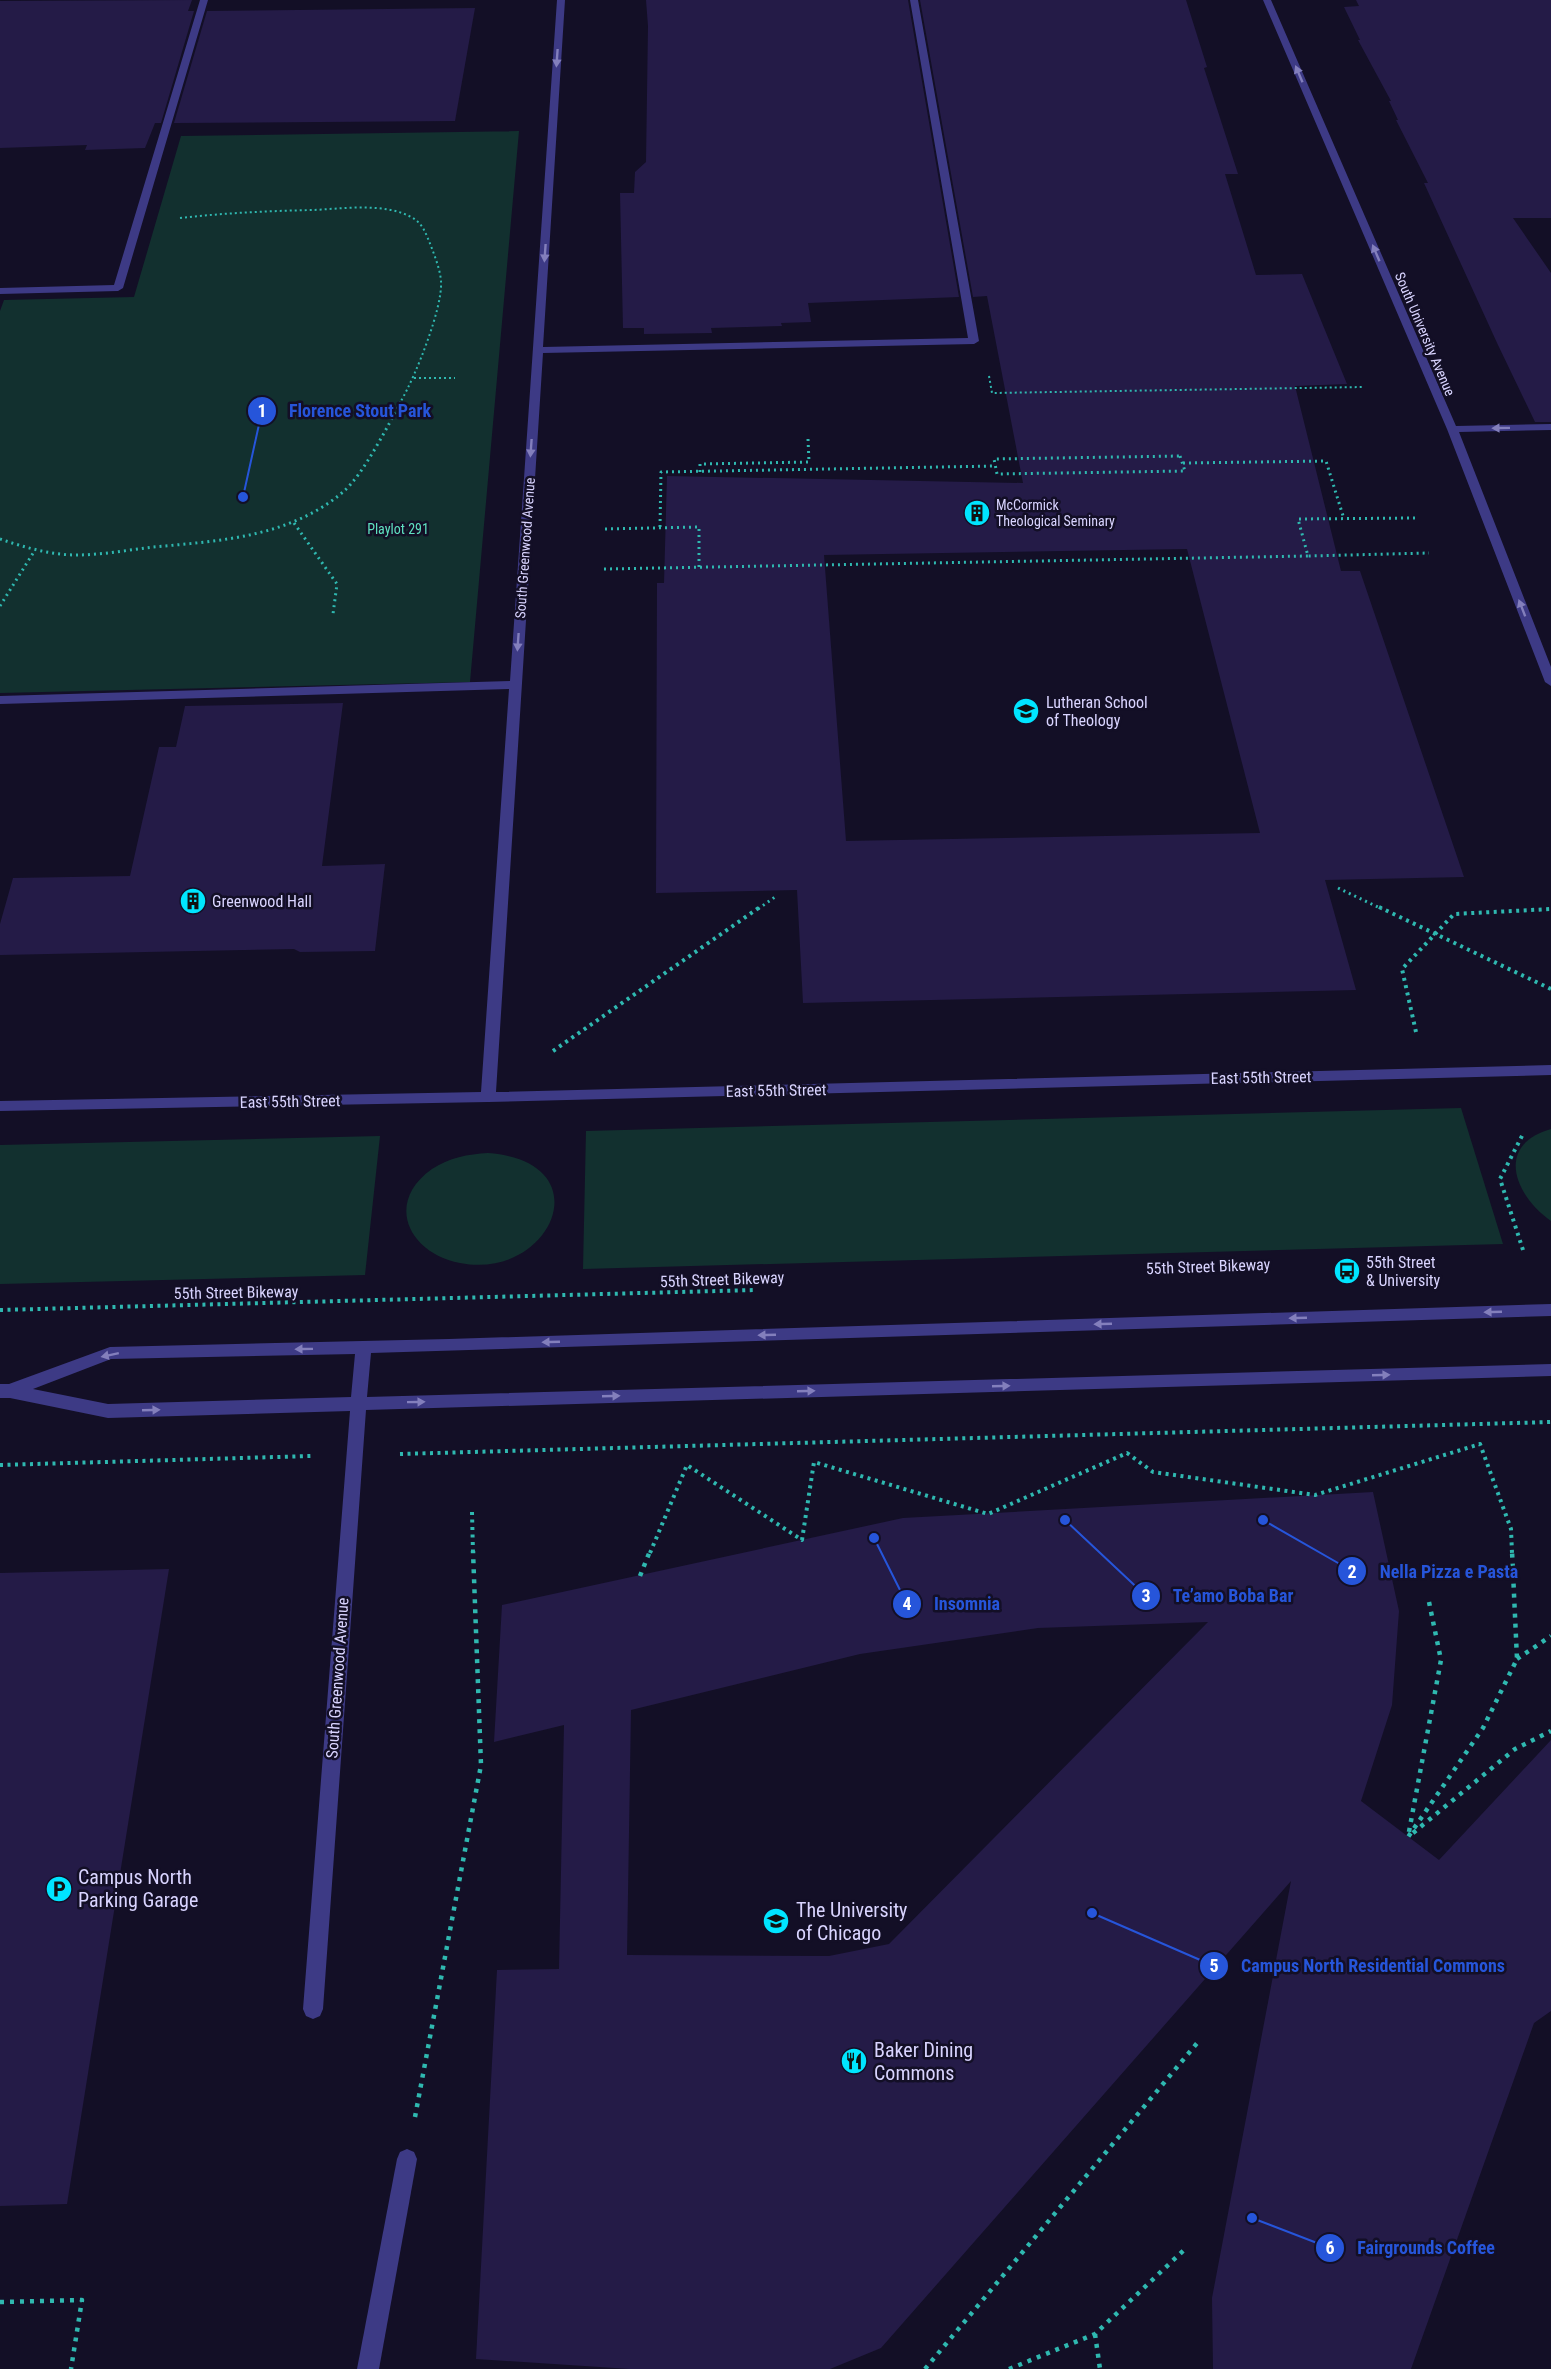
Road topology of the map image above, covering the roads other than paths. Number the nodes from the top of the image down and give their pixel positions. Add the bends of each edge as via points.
1 (204, 0) edge
2 (561, 0) edge
3 (914, 0) edge
4 (1267, 0) edge
5 (0, 291) edge
6 (538, 350) junction
7 (1551, 427) edge
8 (1452, 429) junction
9 (1551, 645) edge
10 (1537, 646) junction
11 (1551, 682) edge
12 (516, 685) junction
13 (0, 700) edge
14 (1551, 1070) edge
15 (488, 1097) junction
16 (0, 1106) edge
17 (1551, 1310) edge
18 (363, 1348) junction
19 (1551, 1370) edge
20 (5, 1391) edge
21 (358, 1403) junction
22 (313, 2009) dead end
23 (407, 2159) road end
24 (368, 2369) edge

1 - 5 street via 118,288
2 -> 6 street, South Greenwood Avenue
3 - 6 street via 974,341
8 -> 4 street, South University Avenue
6 -> 12 street, South Greenwood Avenue
7 -> 8 street
10 -> 8 street, South University Avenue
9 - 10 street
10 - 11 street, South University Avenue
12 - 13 street
12 - 15 street, South Greenwood Avenue
14 - 15 street, East 55th Street
15 - 16 street, East 55th Street
17 -> 18 street
18 -> 20 street via 110,1353
18 - 21 street, South Greenwood Avenue
21 -> 19 street
20 -> 21 street via 108,1412
21 - 22 street, South Greenwood Avenue
23 - 24 street

